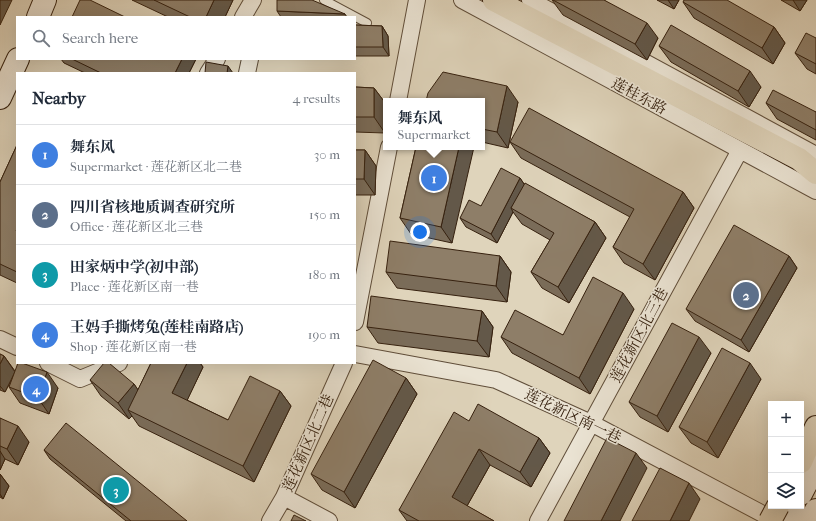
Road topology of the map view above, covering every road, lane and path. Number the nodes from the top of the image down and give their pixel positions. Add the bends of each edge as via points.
1 (45, 0) edge
2 (324, 0) edge
3 (418, 0) edge
4 (462, 0) edge
5 (494, 0) edge
6 (530, 0) edge
7 (253, 6) edge
8 (38, 16) edge
9 (244, 16) edge
10 (354, 16) edge
11 (356, 17) edge
12 (367, 23) dead end
13 (18, 60) edge
14 (216, 60) edge
15 (250, 60) edge
16 (209, 72) edge
17 (247, 72) edge
18 (0, 98) edge
19 (399, 98) edge
20 (388, 150) edge
21 (740, 150) junction
22 (816, 155) edge
23 (816, 173) edge
24 (816, 190) edge
25 (356, 317) edge
26 (0, 339) edge
27 (16, 347) edge
28 (356, 354) edge
29 (50, 364) edge
30 (117, 364) edge
31 (344, 364) edge
32 (591, 423) junction
33 (816, 427) edge
34 (816, 436) edge
35 (804, 456) edge
36 (804, 458) edge
37 (816, 465) edge
38 (804, 488) edge
39 (284, 497) junction
40 (776, 509) edge
41 (793, 509) edge
42 (816, 510) edge
43 (270, 521) edge
44 (329, 521) edge
45 (538, 521) edge
46 (770, 521) edge
47 (776, 521) edge
48 (787, 521) edge
49 (810, 521) edge

1 - 8 main road
2 - 10 lane
3 - 19 street
4 - 21 street, 莲桂东路
5 - 23 highway via 799,159
6 - 22 street
7 - 9 street
11 - 12 lane
13 - 18 main road
14 - 16 street
15 - 17 street
20 - 25 street
21 - 24 street, 莲桂东路
21 - 32 street, 莲花新区北三巷
26 - 27 street
28 - 32 street, 莲花新区南一巷 via 496,380
29 - 30 street via 80,379
31 - 39 street, 莲花新区北二巷
32 - 45 street, 莲花新区北三巷
32 - 47 street, 莲花新区南一巷
33 - 35 highway
34 - 36 highway
37 - 38 main road
39 - 43 street, 莲花新区北二巷
39 - 44 street
40 - 46 highway, bridge
41 - 48 main road
42 - 49 main road

